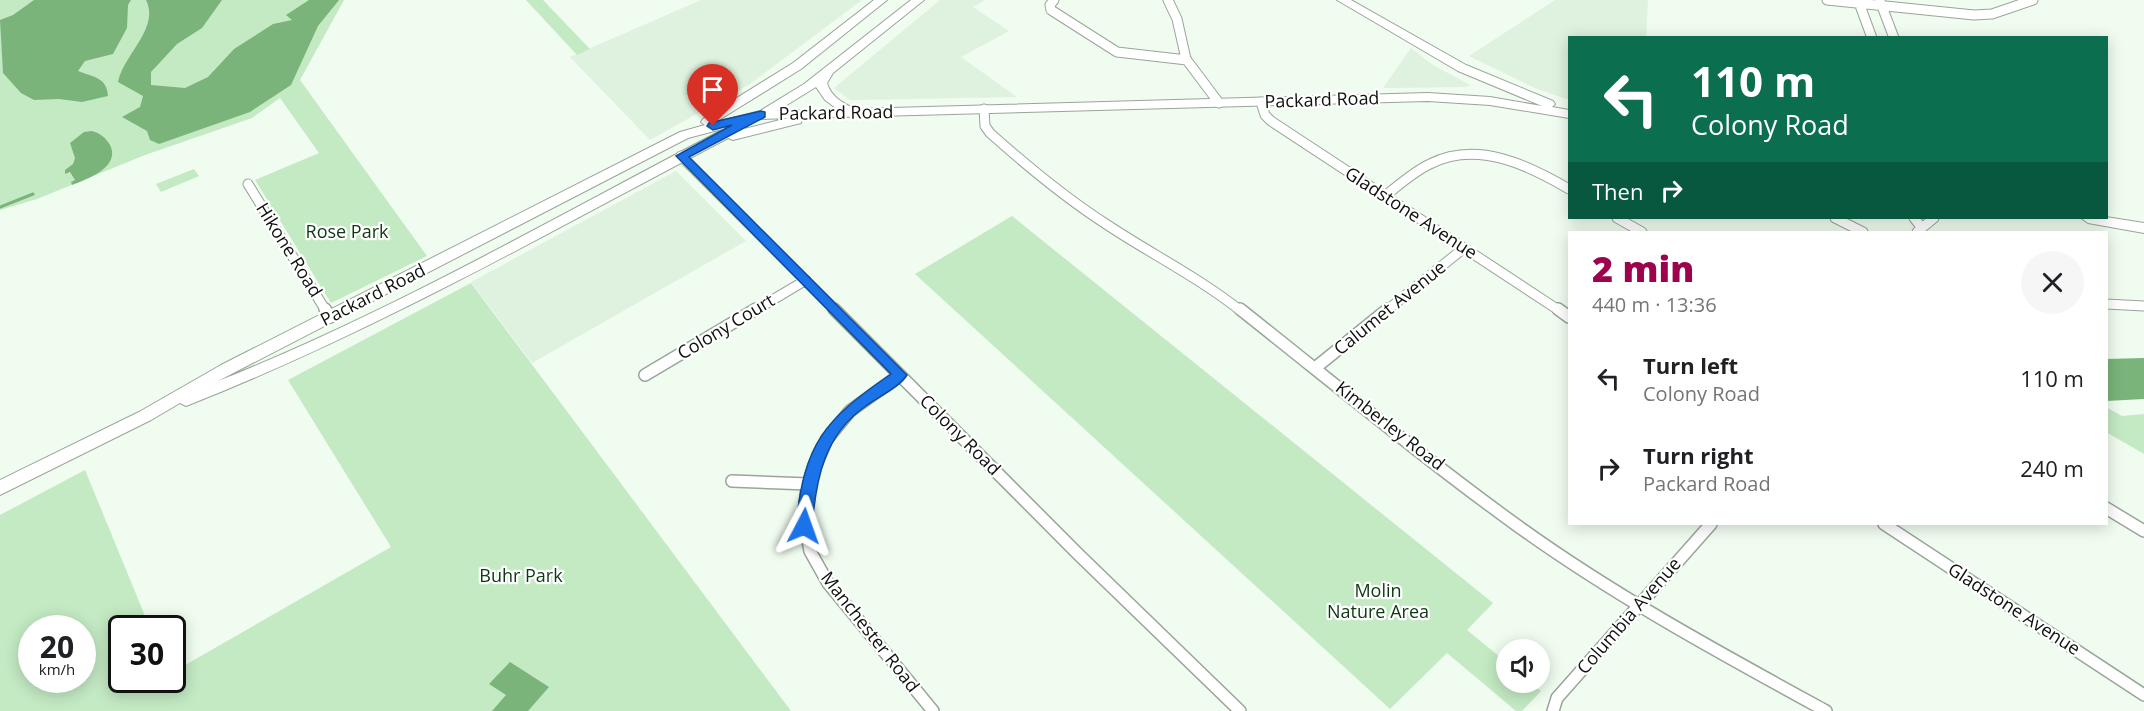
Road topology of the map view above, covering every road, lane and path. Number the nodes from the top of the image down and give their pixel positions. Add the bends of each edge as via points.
1 (881, 0) edge
2 (918, 0) edge
3 (1054, 0) edge
4 (1168, 0) edge
5 (1343, 0) edge
6 (1827, 0) edge
7 (2033, 0) edge
8 (1858, 2) edge
9 (1881, 3) edge
10 (863, 13) junction
11 (1871, 36) edge
12 (1893, 36) edge
13 (858, 48) junction
14 (1187, 60) junction
15 (1462, 68) junction
16 (828, 72) junction
17 (1490, 101) junction
18 (1261, 102) junction
19 (1219, 103) junction
20 (984, 110) junction
21 (850, 113) junction
22 (1568, 113) edge
23 (1568, 113) edge
24 (761, 115) junction
25 (684, 135) junction
26 (704, 144) junction
27 (681, 156) junction
28 (248, 184) dead end
29 (1568, 188) edge
30 (1384, 196) junction
31 (533, 213) junction
32 (1619, 219) edge
33 (1837, 219) edge
34 (1933, 219) edge
35 (2094, 219) edge
36 (2144, 228) edge
37 (1920, 230) edge
38 (1640, 231) edge
39 (1861, 231) edge
40 (1464, 248) junction
41 (415, 273) junction
42 (457, 275) junction
43 (806, 280) junction
44 (2108, 304) edge
45 (2144, 306) edge
46 (1568, 316) edge
47 (330, 317) junction
48 (305, 351) junction
49 (1315, 368) junction
50 (645, 375) dead end
51 (900, 375) junction
52 (145, 416) junction
53 (732, 481) dead end
54 (808, 484) junction
55 (0, 488) edge
56 (2108, 509) edge
57 (1710, 525) edge
58 (1886, 525) edge
59 (2144, 531) edge
60 (1639, 606) junction
61 (2144, 695) edge
62 (933, 711) edge
63 (1240, 711) edge
64 (1553, 711) edge
65 (1826, 711) edge

1 - 10 main road
2 - 13 main road
3 - 14 street via 1052,10 1117,52
4 - 14 street via 1175,10
5 - 15 main road
6 - 8 street
7 - 9 street via 1992,14 1974,15
8 - 9 street
8 - 11 street
9 - 12 street
10 - 13 main road via 842,37 844,43
10 - 25 main road via 788,73
13 - 16 main road
14 - 19 street via 1214,91
15 - 17 main road via 1482,83
15 - 22 main road
16 - 21 main road via 821,83 823,91
16 - 24 main road
17 - 18 main road, Packard Road via 1428,97
17 - 23 main road, Packard Road
18 - 19 main road, Packard Road
18 - 30 street, Gladstone Avenue via 1271,121
19 - 20 main road, Packard Road
20 - 21 main road, Packard Road
20 - 49 street, Kimberley Road via 985,126 990,133 1041,175 1126,237 1192,273
21 - 24 main road, Packard Road
21 - 26 main road via 790,121
24 - 25 main road, Packard Road
24 - 26 main road, Packard Road
25 - 31 main road, Packard Road
26 - 27 main road, Packard Road
27 - 42 main road, Packard Road
27 - 43 street, Colony Road
28 - 47 street, Hikone Road
29 - 30 street via 1510,160 1469,155 1438,160
30 - 40 street, Gladstone Avenue
31 - 41 main road, Packard Road
31 - 42 main road via 450,262 446,272
32 - 38 street
33 - 39 street
34 - 37 street
35 - 36 main road
40 - 46 street, Gladstone Avenue
40 - 49 street, Calumet Avenue
41 - 47 main road, Packard Road
41 - 48 main road via 393,290 287,347 291,353
42 - 48 main road, Packard Road
43 - 50 street, Colony Court
43 - 51 street, Colony Road
44 - 45 street
47 - 52 main road, Packard Road via 226,369
48 - 52 main road, Packard Road
49 - 60 street, Kimberley Road via 1515,524
51 - 54 street, Manchester Road via 835,426 818,454
51 - 63 street, Colony Road
52 - 55 main road, Packard Road
53 - 54 street
54 - 62 street, Manchester Road via 804,526 822,573 834,593
56 - 59 street
57 - 60 street, Columbia Avenue
58 - 61 street, Gladstone Avenue
60 - 64 street, Columbia Avenue via 1557,698
60 - 65 street, Kimberley Road

